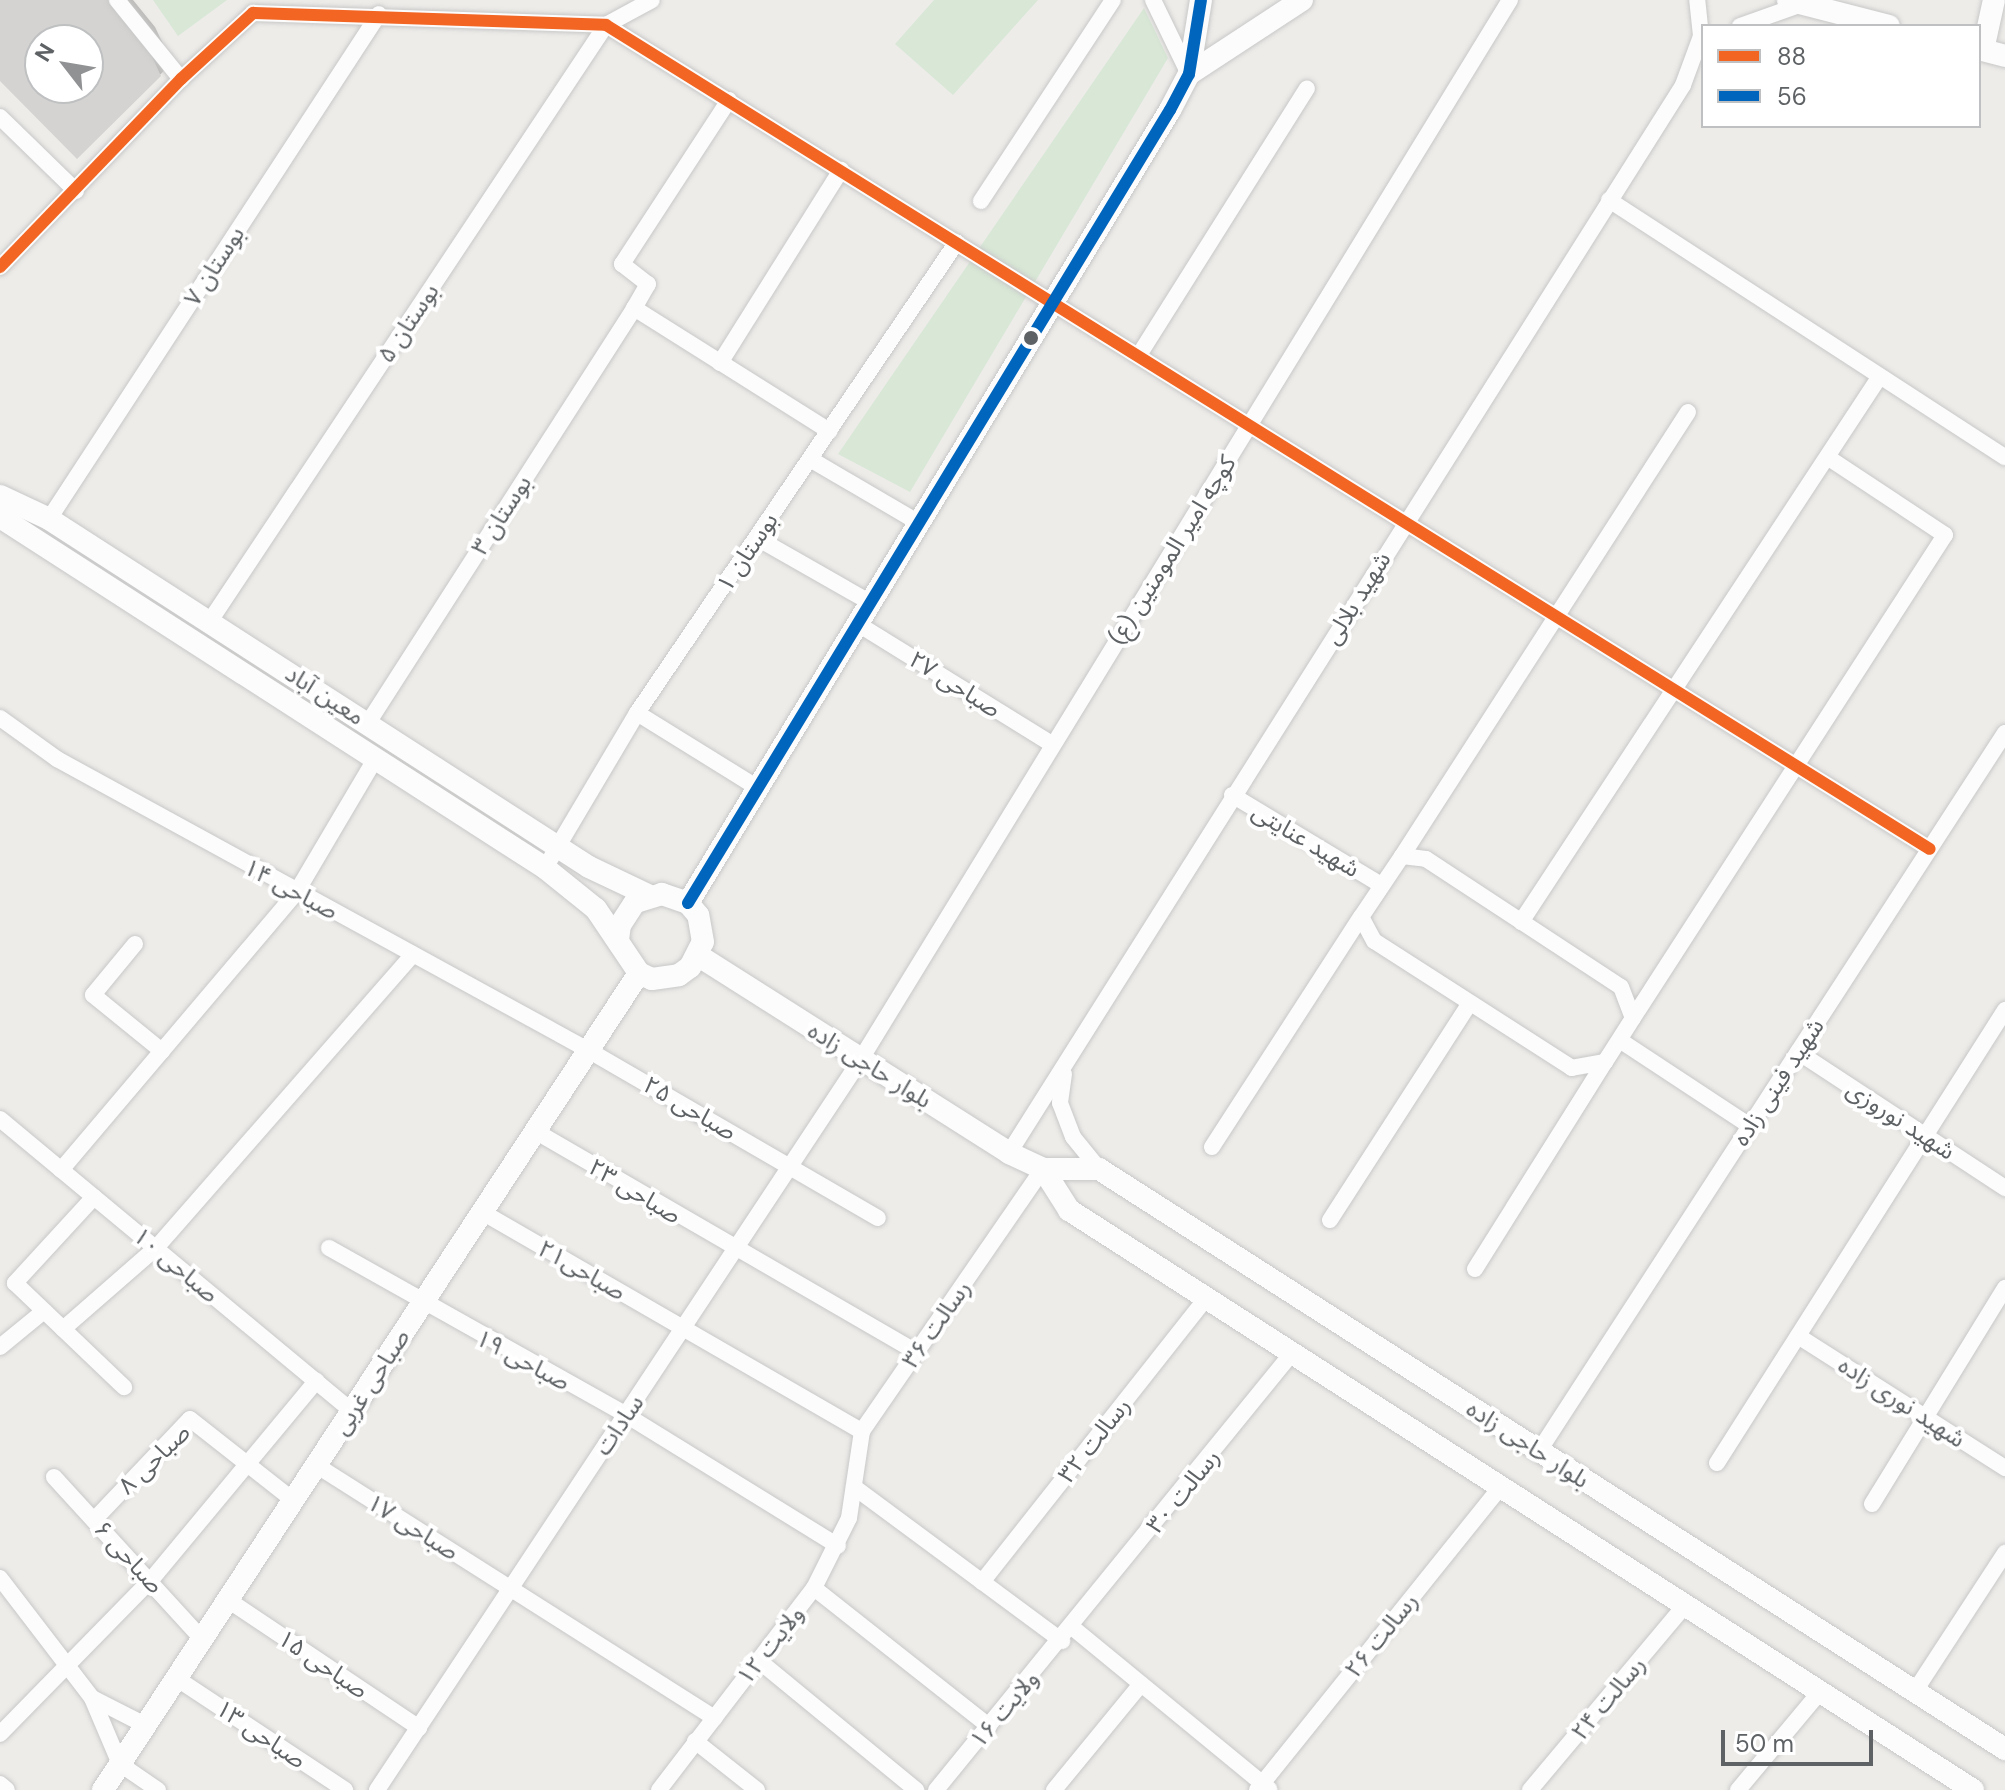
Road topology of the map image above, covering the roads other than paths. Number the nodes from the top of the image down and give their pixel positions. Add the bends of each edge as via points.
1 (117, 0) edge
2 (652, 0) edge
3 (1113, 0) edge
4 (1153, 0) edge
5 (1201, 0) edge
6 (1302, 0) edge
7 (1510, 0) edge
8 (1697, 0) edge
9 (1994, 0) edge
10 (1796, 2) edge
11 (379, 14) junction
12 (1744, 24) edge
13 (1881, 24) edge
14 (606, 25) junction
15 (1981, 50) edge
16 (2005, 56) edge
17 (1701, 64) edge
18 (1189, 74) junction
19 (181, 79) junction
20 (1683, 85) junction
21 (1307, 88) dead end
22 (729, 100) junction
23 (0, 117) edge
24 (841, 170) junction
25 (76, 191) junction
26 (1609, 200) junction
27 (981, 201) dead end
28 (957, 242) junction
29 (0, 267) edge
30 (1054, 301) junction
31 (634, 308) junction
32 (1139, 355) junction
33 (720, 363) junction
34 (1880, 376) junction
35 (1688, 412) dead end
36 (1250, 424) junction
37 (829, 431) junction
38 (1827, 457) junction
39 (2005, 457) edge
40 (810, 459) junction
41 (0, 496) edge
42 (0, 517) edge
43 (49, 519) junction
44 (1406, 521) junction
45 (919, 523) junction
46 (757, 538) junction
47 (871, 603) junction
48 (1554, 615) junction
49 (210, 621) junction
50 (858, 624) junction
51 (1676, 690) junction
52 (637, 713) junction
53 (0, 718) edge
54 (368, 723) junction
55 (2003, 739) edge
56 (1053, 745) junction
57 (374, 761) junction
58 (1796, 765) junction
59 (758, 788) junction
60 (1232, 795) junction
61 (560, 846) junction
62 (1930, 849) junction
63 (1402, 856) junction
64 (545, 868) junction
65 (1381, 885) junction
66 (296, 893) junction
67 (648, 895) junction
68 (688, 903) junction
69 (1361, 917) junction
70 (1521, 922) junction
71 (618, 939) junction
72 (135, 944) dead end
73 (413, 954) junction
74 (699, 956) junction
75 (639, 973) junction
76 (1469, 1004) junction
77 (2005, 1010) edge
78 (1633, 1018) junction
79 (1621, 1041) junction
80 (588, 1050) junction
81 (162, 1051) junction
82 (1798, 1052) junction
83 (861, 1059) junction
84 (1605, 1062) junction
85 (1065, 1067) junction
86 (0, 1119) edge
87 (1750, 1126) junction
88 (535, 1131) junction
89 (1924, 1135) junction
90 (1212, 1147) dead end
91 (1009, 1153) junction
92 (791, 1165) junction
93 (1043, 1169) junction
94 (1099, 1169) junction
95 (61, 1170) junction
96 (2005, 1188) edge
97 (94, 1197) junction
98 (482, 1212) junction
99 (878, 1218) dead end
100 (1330, 1220) dead end
101 (156, 1248) junction
102 (329, 1248) dead end
103 (735, 1251) junction
104 (1475, 1269) dead end
105 (2005, 1288) edge
106 (1206, 1298) junction
107 (421, 1305) junction
108 (44, 1311) junction
109 (63, 1329) junction
110 (683, 1329) junction
111 (1798, 1336) junction
112 (0, 1347) edge
113 (917, 1352) junction
114 (1292, 1353) junction
115 (316, 1381) junction
116 (124, 1387) dead end
117 (352, 1411) junction
118 (626, 1415) junction
119 (1925, 1417) junction
120 (862, 1431) junction
121 (1539, 1451) junction
122 (1717, 1463) dead end
123 (316, 1465) junction
124 (250, 1466) junction
125 (2005, 1468) edge
126 (54, 1477) dead end
127 (854, 1487) junction
128 (1501, 1487) junction
129 (293, 1500) junction
130 (1872, 1504) dead end
131 (94, 1520) junction
132 (838, 1546) junction
133 (2005, 1553) edge
134 (0, 1578) edge
135 (151, 1580) junction
136 (982, 1582) junction
137 (814, 1588) junction
138 (511, 1589) junction
139 (228, 1600) junction
140 (1685, 1605) junction
141 (1067, 1635) junction
142 (202, 1639) junction
143 (758, 1660) junction
144 (66, 1662) junction
145 (176, 1678) junction
146 (1141, 1684) junction
147 (1915, 1691) junction
148 (1820, 1692) junction
149 (92, 1698) junction
150 (714, 1718) junction
151 (145, 1725) junction
152 (989, 1726) junction
153 (419, 1728) junction
154 (0, 1734) edge
155 (695, 1741) junction
156 (2005, 1749) edge
157 (120, 1764) junction
158 (0, 1784) edge
159 (1263, 1788) edge
160 (1967, 1788) edge
161 (7, 1790) edge
162 (103, 1790) edge
163 (158, 1790) edge
164 (345, 1790) edge
165 (377, 1790) edge
166 (659, 1790) edge
167 (757, 1790) edge
168 (916, 1790) edge
169 (936, 1790) edge
170 (1054, 1790) edge
171 (1530, 1790) edge
172 (1738, 1790) edge

1 - 19 street
2 - 14 street
3 - 27 street
4 - 18 street
5 - 18 street
6 - 18 street
7 - 36 street, کوچه امیر المومنین (ع)
8 - 20 street, شهید بلالی via 1701,36
9 - 15 street
10 - 12 street
10 - 13 street
11 - 14 street
11 - 19 street via 253,13
11 - 43 street, بوستان ۷
14 - 22 street
14 - 49 street, بوستان ۵
15 - 16 street
17 - 20 street
18 - 30 street
19 - 25 street
20 - 26 street, شهید بلالی
21 - 32 street
22 - 24 street
22 - 31 street via 622,264 648,284
23 - 25 street
24 - 28 street
24 - 33 street
25 - 29 street
26 - 34 street
26 - 44 street, شهید بلالی
28 - 30 street
28 - 37 street, بوستان ۱
30 - 32 street
30 - 45 street
31 - 33 street
31 - 54 street, بوستان ۳
32 - 36 street
33 - 37 street
34 - 38 street
34 - 39 street
35 - 48 street
36 - 44 street
36 - 56 street, کوچه امیر المومنین (ع)
37 - 40 street, بوستان ۱
38 - 51 street
38 - 58 street via 1945,535
40 - 45 street
40 - 46 street, بوستان ۱
41 - 43 street, معین آباد
42 - 57 street, معین آباد
43 - 49 street, معین آباد
44 - 48 street
44 - 60 street, شهید بلالی
45 - 47 street
46 - 47 street
46 - 52 street, بوستان ۱
47 - 50 street
48 - 51 street
48 - 63 street
49 - 54 street, معین آباد
50 - 56 street, صباحی ۲۷
50 - 59 street
51 - 58 street
51 - 70 street
52 - 59 street
52 - 61 street, بوستان ۱
53 - 66 street, صباحی ۱۴ via 57,759
54 - 61 street, معین آباد
55 - 62 street, شهید فینی زاده
56 - 83 street, کوچه امیر المومنین (ع)
57 - 64 street, معین آباد
57 - 66 street
58 - 62 street
58 - 78 street
59 - 68 street
60 - 65 street, شهید عنایتی
60 - 85 street, شهید بلالی
61 - 64 street, بوستان ۱
61 - 67 street, معین آباد via 613,881
62 - 82 street, شهید فینی زاده
63 - 65 street
63 - 70 street via 1426,859
64 - 71 street, معین آباد via 596,909
65 - 69 street
66 - 73 street, صباحی ۱۴
66 - 81 street
67 - 68 street
67 - 71 street via 626,912
68 - 74 street via 703,928
69 - 76 street via 1374,941
69 - 90 street
70 - 78 street via 1621,987
71 - 75 street via 628,964
72 - 81 street via 93,995
73 - 80 street, صباحی ۱۴
73 - 101 street
74 - 75 street via 679,975 652,979
74 - 83 street, بلوار حاجی زاده
75 - 80 street, صباحی غربی
76 - 84 street via 1572,1068
76 - 100 street
77 - 89 street
78 - 79 street
79 - 84 street
79 - 87 street
80 - 88 street, صباحی غربی
80 - 92 street, صباحی ۲۵
81 - 95 street
82 - 87 street, شهید فینی زاده
82 - 89 street, شهید نوروزی
83 - 91 street, بلوار حاجی زاده
83 - 92 street, سادات
84 - 104 street
85 - 91 street, شهید بلالی
85 - 94 street via 1060,1103 1073,1137
86 - 95 street, صباحی ۱۰
87 - 121 street, شهید فینی زاده
88 - 98 street, صباحی غربی
88 - 103 street, صباحی ۲۳
89 - 96 street, شهید نوروزی
89 - 111 street
91 - 93 street, بلوار حاجی زاده
92 - 99 street, صباحی ۲۵
92 - 103 street, سادات
93 - 94 street, بلوار حاجی زاده
93 - 106 street via 1069,1210
93 - 113 street, رسالت ۳۶
94 - 121 street, بلوار حاجی زاده
95 - 97 street, صباحی ۱۰
97 - 101 street, صباحی ۱۰
97 - 108 street via 15,1283
98 - 107 street, صباحی غربی
98 - 110 street, صباحی۲۱
101 - 109 street
101 - 115 street, صباحی ۱۰
102 - 107 street, صباحی ۱۹
103 - 110 street, سادات
103 - 113 street, صباحی ۲۳
105 - 119 street
106 - 114 street
106 - 136 street, رسالت ۳۲
107 - 117 street, صباحی غربی
107 - 118 street, صباحی ۱۹
108 - 109 street
108 - 112 street
109 - 116 street
110 - 118 street, سادات
110 - 120 street, صباحی۲۱
111 - 119 street, شهید نوری زاده
111 - 122 street
113 - 120 street, رسالت ۳۶
114 - 128 street
114 - 141 street, رسالت ۳۰
115 - 117 street, صباحی ۱۰
115 - 124 street
117 - 123 street, صباحی غربی
118 - 132 street, صباحی ۱۹
118 - 138 street, سادات
119 - 125 street, شهید نوری زاده
119 - 130 street
120 - 127 street, رسالت ۳۶
121 - 147 street, بلوار حاجی زاده
123 - 129 street, صباحی غربی
123 - 138 street, صباحی ۱۷
124 - 129 street, صباحی ۸
124 - 131 street, صباحی ۸ via 190,1419
124 - 135 street
126 - 131 street, صباحی ۶
127 - 132 street, ولایت ۱۲
127 - 136 street
128 - 140 street
128 - 159 street, رسالت ۲۶
129 - 139 street, صباحی غربی
131 - 135 street, صباحی ۶
132 - 137 street, ولایت ۱۲
133 - 147 street
134 - 144 street
135 - 142 street, صباحی ۶
135 - 144 street
136 - 141 street
137 - 143 street, ولایت ۱۲
137 - 152 street
138 - 150 street, صباحی ۱۷
138 - 153 street, سادات
139 - 142 street, صباحی غربی
139 - 153 street, صباحی ۱۵
140 - 148 street
140 - 171 street, رسالت ۲۴
141 - 146 street
141 - 152 street, ولایت ۱۶
142 - 145 street, صباحی غربی
143 - 150 street, ولایت ۱۲
143 - 168 street
144 - 149 street
144 - 154 street
145 - 151 street, صباحی غربی
145 - 164 street, صباحی ۱۳
146 - 159 street
146 - 170 street
147 - 156 street, بلوار حاجی زاده
148 - 160 street
148 - 172 street
149 - 151 street
149 - 157 street
150 - 155 street, ولایت ۱۲
151 - 157 street, صباحی غربی
152 - 169 street, ولایت ۱۶
153 - 165 street, سادات
155 - 166 street, ولایت ۱۲
155 - 167 street
157 - 162 street, صباحی غربی
157 - 163 street
158 - 161 street

